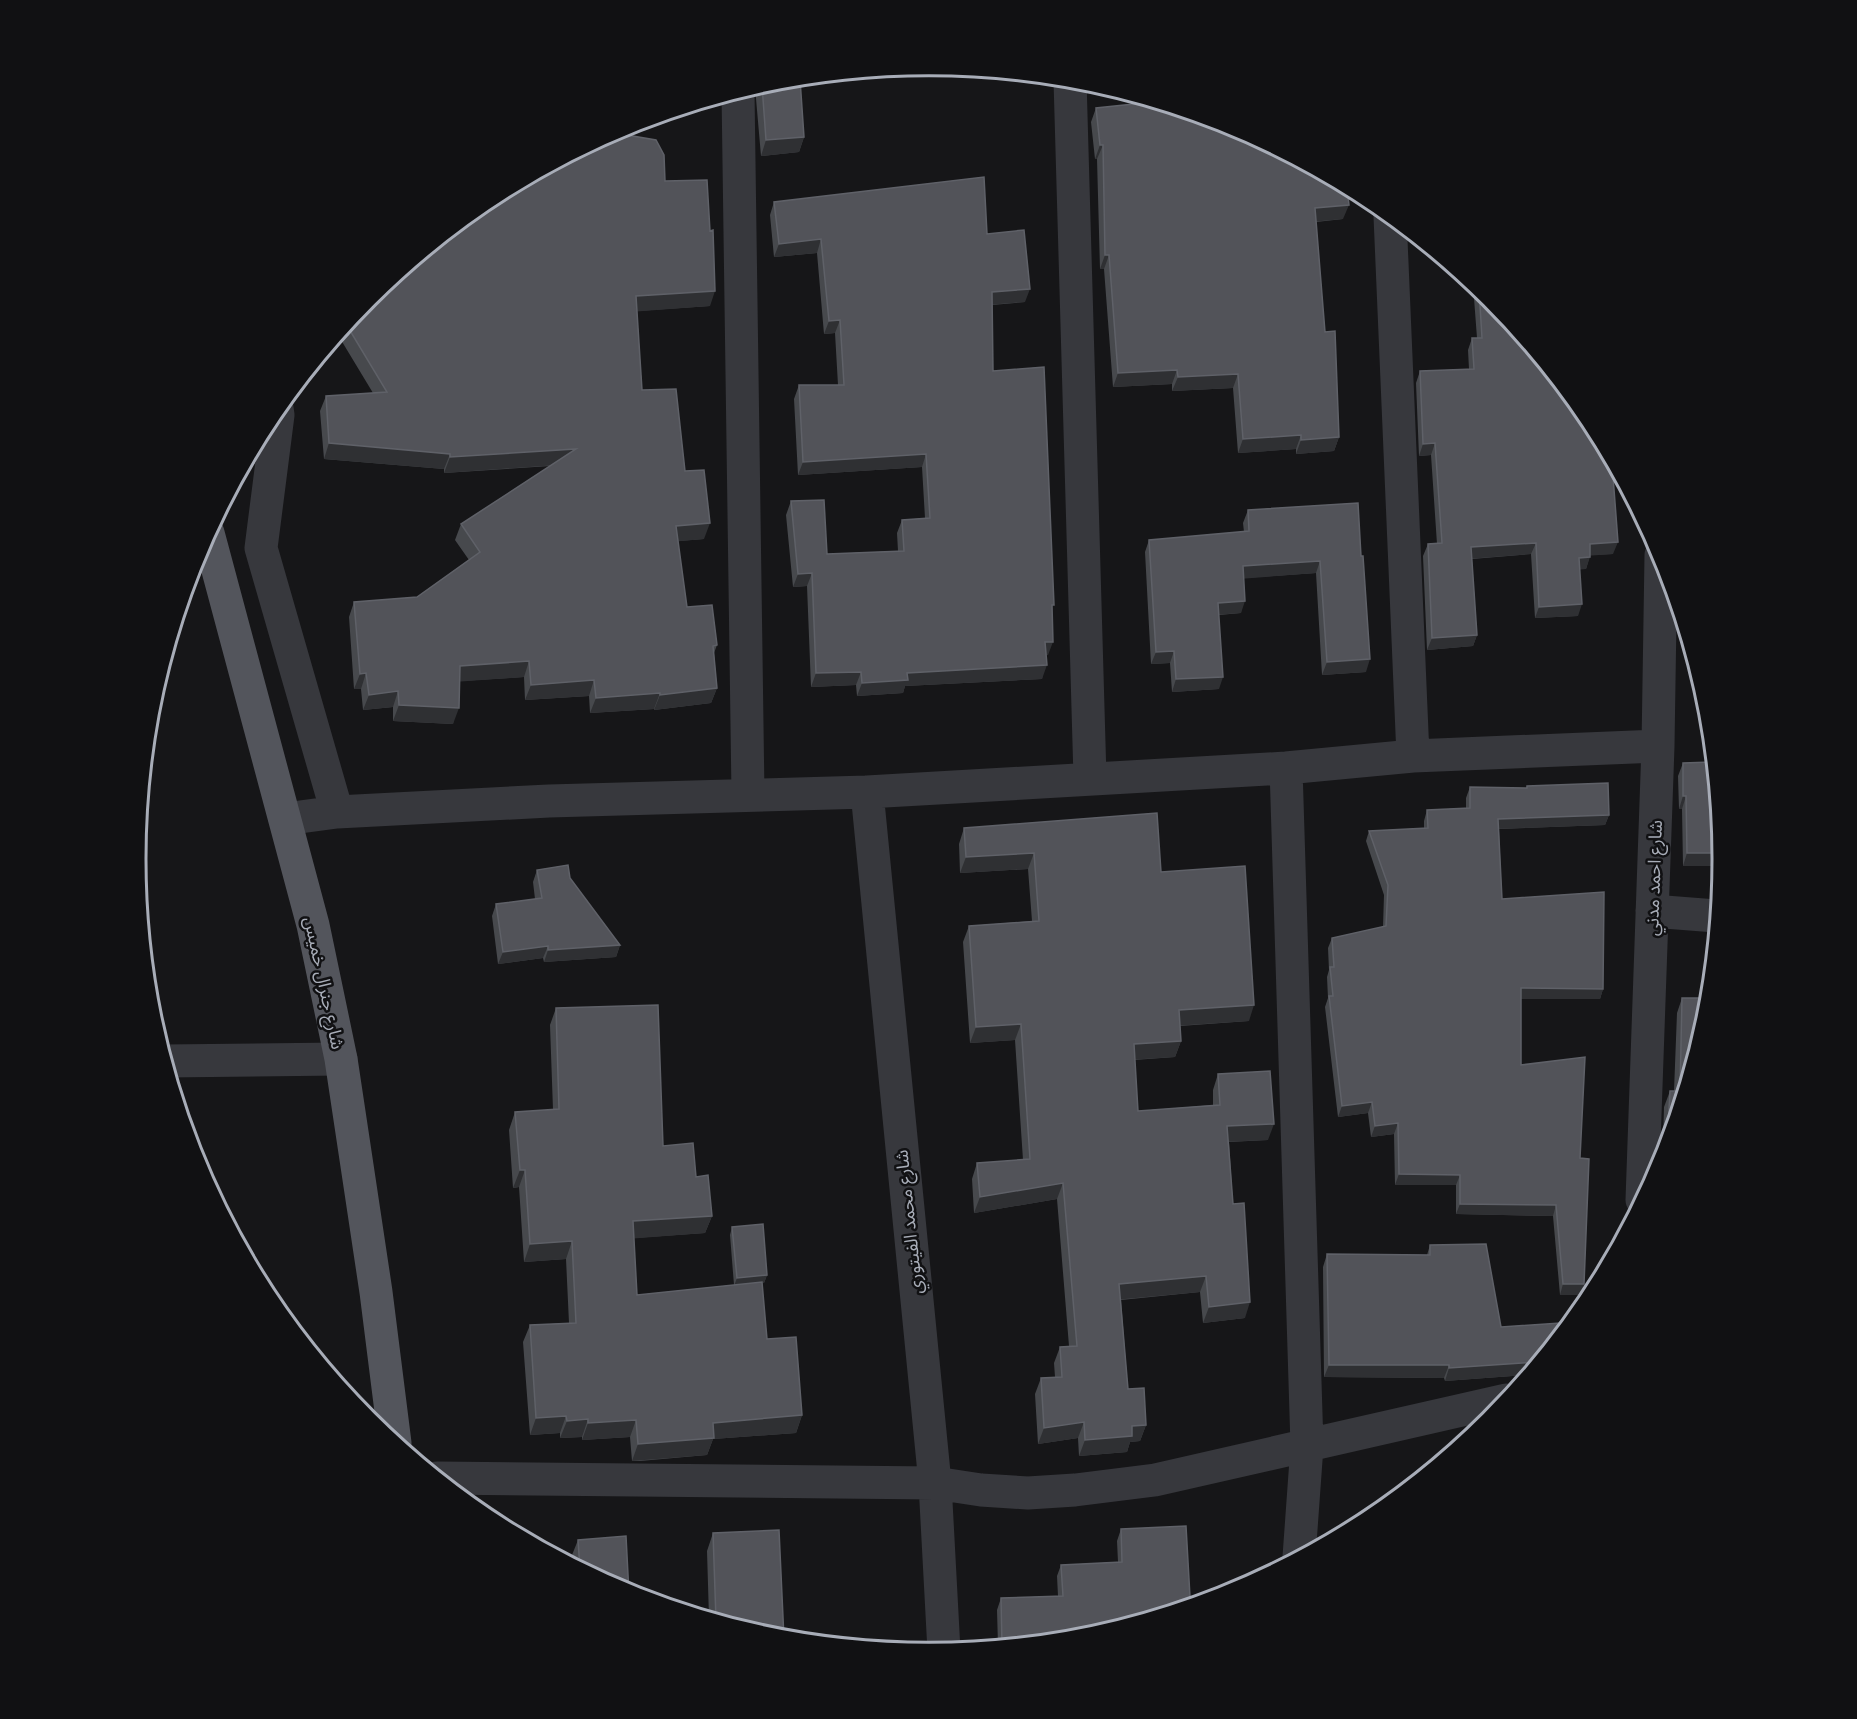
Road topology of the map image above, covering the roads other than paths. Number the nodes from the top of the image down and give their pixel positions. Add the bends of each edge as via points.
1 (1071, 90) edge
2 (738, 100) edge
3 (1390, 227) edge
4 (277, 424) edge
5 (211, 546) edge
6 (1667, 599) edge
7 (1670, 624) edge
8 (1658, 746) junction
9 (1413, 756) junction
10 (1286, 768) junction
11 (1090, 778) junction
12 (867, 792) junction
13 (748, 795) junction
14 (337, 812) junction
15 (285, 819) junction
16 (1652, 911) junction
17 (1710, 915) edge
18 (341, 1059) junction
19 (172, 1061) edge
20 (1643, 1180) edge
21 (1490, 1405) edge
22 (393, 1430) edge
23 (1306, 1446) junction
24 (448, 1478) edge
25 (934, 1483) junction
26 (1300, 1549) edge
27 (943, 1642) edge

1 - 11 street
2 - 13 street
3 - 9 street
4 - 14 street via 261,548
5 - 15 main road, شارع جنرال خميس
6 - 7 street, شارع احمد مدني
7 - 8 street, شارع احمد مدني
8 - 9 street
8 - 16 street, شارع احمد مدني
9 - 10 street
10 - 11 street
10 - 23 street
11 - 12 street
12 - 13 street
12 - 25 street, شارع محمد الفيتوري
13 - 14 street
14 - 15 street
15 - 18 main road, شارع جنرال خميس via 313,925
16 - 17 street
16 - 20 street, شارع احمد مدني
18 - 19 street
18 - 22 main road, شارع جنرال خميس
21 - 23 street
23 - 25 street via 1155,1480 1075,1490 1028,1493
23 - 26 street
24 - 25 street
25 - 27 street, شارع محمد الفيتوري

